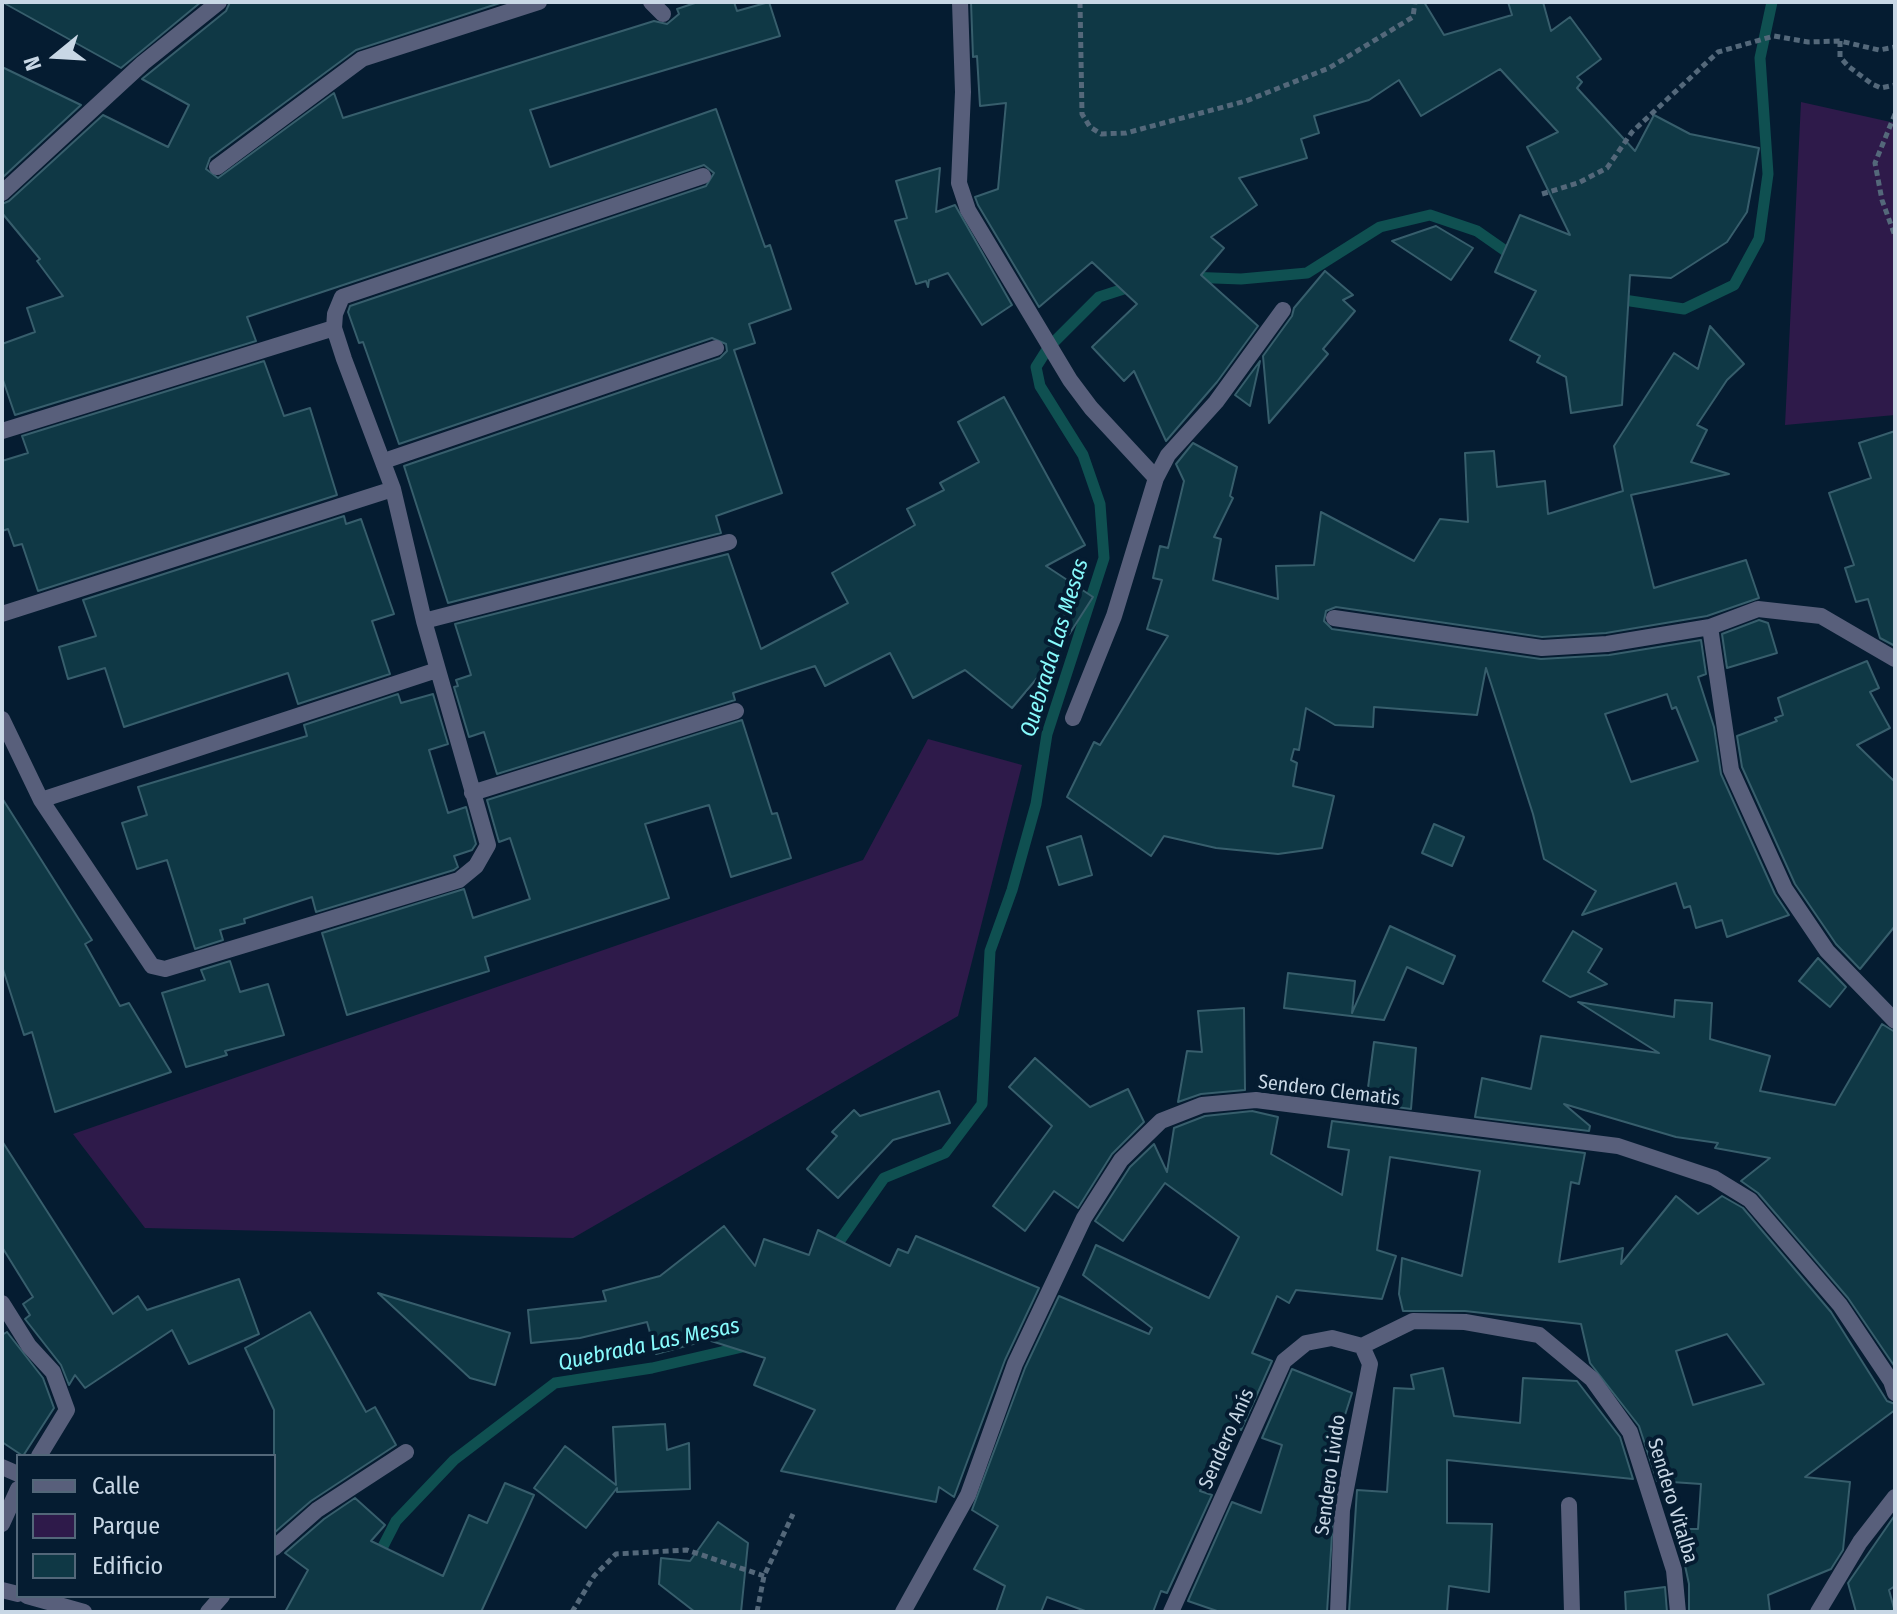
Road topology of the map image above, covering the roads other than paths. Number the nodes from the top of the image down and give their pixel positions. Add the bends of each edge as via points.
1 (219, 2) edge
2 (539, 2) edge
3 (960, 2) edge
4 (217, 167) dead end
5 (703, 176) dead end
6 (2, 193) edge
7 (1283, 310) dead end
8 (334, 328) junction
9 (716, 348) dead end
10 (2, 431) edge
11 (384, 461) junction
12 (1156, 478) junction
13 (393, 489) junction
14 (729, 542) dead end
15 (2, 614) edge
16 (1334, 618) dead end
17 (424, 621) junction
18 (1710, 627) junction
19 (1895, 659) edge
20 (437, 670) junction
21 (736, 711) dead end
22 (1073, 718) dead end
23 (2, 719) edge
24 (472, 793) junction
25 (41, 800) junction
26 (1895, 1021) edge
27 (2, 1303) edge
28 (1362, 1346) junction
29 (1895, 1393) edge
30 (406, 1452) dead end
31 (40, 1454) edge
32 (16, 1493) edge
33 (1895, 1497) edge
34 (1569, 1505) dead end
35 (2, 1524) edge
36 (276, 1546) edge
37 (34, 1598) edge
38 (84, 1612) edge
39 (903, 1612) edge
40 (1171, 1612) edge
41 (1338, 1612) edge
42 (1572, 1612) edge
43 (1678, 1612) edge
44 (1818, 1612) edge

1 - 6 street via 143,63
2 - 4 street via 362,59
3 - 12 street via 963,92 958,168 968,210 1070,380
5 - 8 street via 342,297
7 - 12 street via 1216,402 1168,455
8 - 10 street
8 - 11 street
9 - 11 street
11 - 13 street
12 - 22 street via 1114,616
13 - 15 street
13 - 17 street
14 - 17 street
16 - 18 street via 1542,648 1607,644
17 - 20 street
18 - 19 street via 1758,609 1821,616
18 - 26 street via 1731,770 1785,889 1827,951
20 - 24 street
20 - 25 street
21 - 24 street
23 - 25 street
24 - 25 street via 488,845 476,866 459,880 165,969 152,966
27 - 31 street via 53,1372 67,1410
28 - 40 street, Sendero Anís via 1332,1338 1306,1343 1284,1361
28 - 41 street, Sendero Livido via 1370,1364 1342,1510
28 - 43 street, Sendero Vitalba via 1413,1321 1465,1322 1539,1335 1592,1379 1630,1432 1674,1570
29 - 39 street, Sendero Clematis via 1840,1305 1750,1200 1714,1178 1618,1146 1256,1100 1202,1105 1161,1121 1121,1160 1084,1218 1015,1364 968,1495
30 - 36 street via 317,1510
32 - 35 street
33 - 44 street via 1860,1542
34 - 42 street
37 - 38 street

